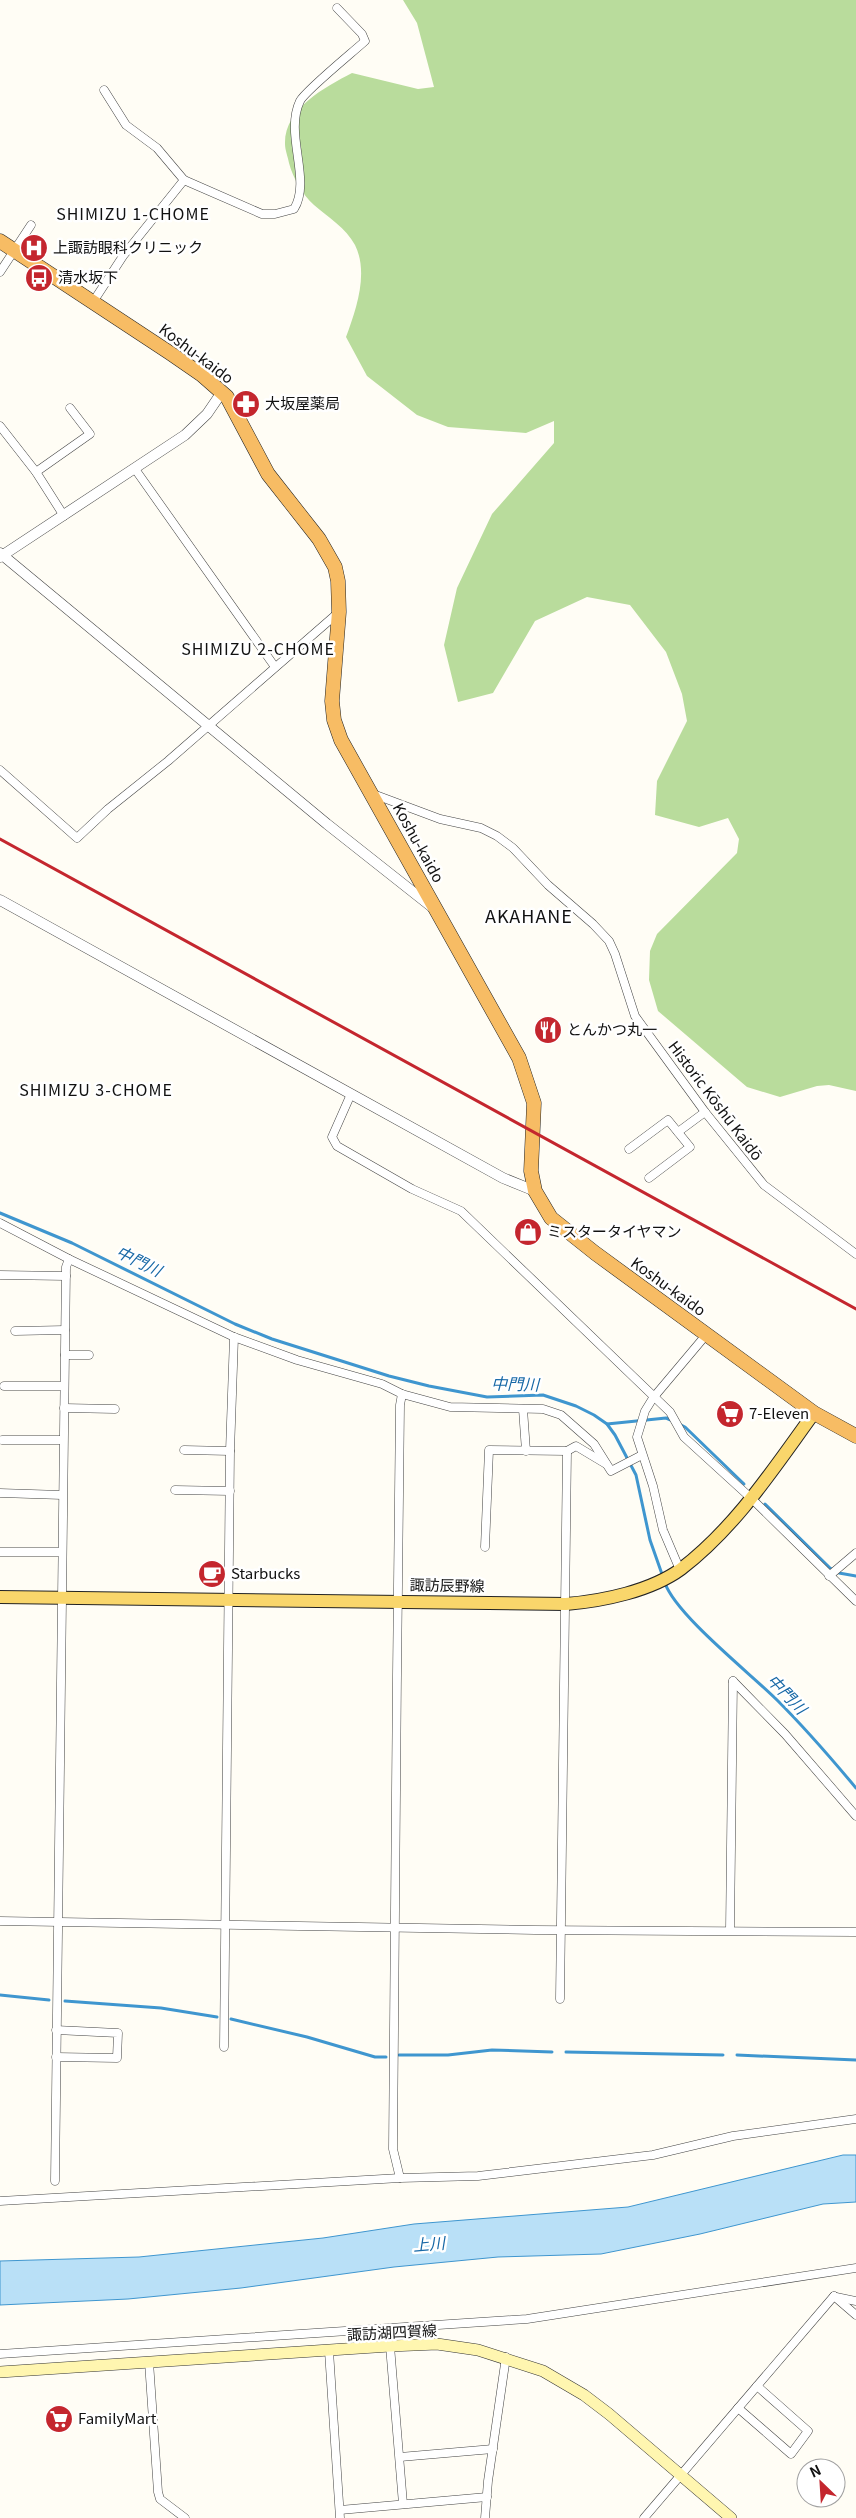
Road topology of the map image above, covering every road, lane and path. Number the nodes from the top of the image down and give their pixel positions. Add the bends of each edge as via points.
1 (337, 8) dead end
2 (104, 90) dead end
3 (184, 180) junction
4 (31, 226) dead end
5 (0, 241) edge
6 (14, 251) junction
7 (0, 272) edge
8 (92, 302) junction
9 (222, 392) junction
10 (70, 408) dead end
11 (0, 426) edge
12 (135, 469) junction
13 (36, 472) junction
14 (64, 516) junction
15 (1, 555) edge
16 (339, 612) junction
17 (275, 667) junction
18 (208, 726) junction
19 (0, 770) edge
20 (372, 793) junction
21 (0, 900) edge
22 (437, 910) junction
23 (351, 1094) junction
24 (705, 1112) junction
25 (678, 1132) junction
26 (628, 1149) dead end
27 (650, 1178) dead end
28 (535, 1191) junction
29 (0, 1223) edge
30 (856, 1254) edge
31 (69, 1259) junction
32 (0, 1275) edge
33 (66, 1276) junction
34 (66, 1330) junction
35 (15, 1331) dead end
36 (706, 1335) junction
37 (234, 1337) junction
38 (65, 1355) junction
39 (89, 1355) dead end
40 (4, 1386) dead end
41 (64, 1386) junction
42 (402, 1394) junction
43 (653, 1398) junction
44 (64, 1408) junction
45 (115, 1409) dead end
46 (523, 1409) junction
47 (814, 1413) junction
48 (856, 1436) edge
49 (2, 1440) dead end
50 (63, 1440) junction
51 (184, 1450) dead end
52 (230, 1451) junction
53 (526, 1451) junction
54 (567, 1451) junction
55 (640, 1456) junction
56 (611, 1466) junction
57 (174, 1490) dead end
58 (230, 1491) junction
59 (0, 1493) edge
60 (62, 1495) junction
61 (752, 1499) junction
62 (485, 1547) dead end
63 (0, 1552) edge
64 (62, 1552) junction
65 (856, 1553) edge
66 (678, 1570) junction
67 (831, 1575) junction
68 (0, 1597) edge
69 (61, 1597) junction
70 (230, 1600) junction
71 (856, 1601) edge
72 (398, 1602) junction
73 (566, 1604) junction
74 (856, 1816) edge
75 (0, 1921) edge
76 (58, 1921) junction
77 (225, 1923) junction
78 (393, 1926) junction
79 (561, 1928) junction
80 (730, 1930) junction
81 (856, 1932) edge
82 (560, 2000) dead end
83 (56, 2030) junction
84 (224, 2047) dead end
85 (56, 2057) junction
86 (856, 2119) edge
87 (400, 2178) junction
88 (55, 2181) dead end
89 (0, 2201) edge
90 (856, 2268) edge
91 (834, 2296) junction
92 (856, 2301) edge
93 (856, 2315) edge
94 (390, 2346) junction
95 (329, 2351) junction
96 (0, 2354) edge
97 (506, 2357) junction
98 (149, 2362) junction
99 (0, 2372) edge
100 (756, 2386) junction
101 (738, 2408) junction
102 (492, 2448) junction
103 (400, 2457) junction
104 (681, 2475) junction
105 (486, 2497) junction
106 (403, 2504) junction
107 (340, 2514) edge
108 (185, 2518) edge
109 (485, 2518) edge
110 (644, 2518) edge
111 (732, 2518) edge

1 - 3 street via 365,41 300,100 294,127 301,198 294,209 262,214
2 - 3 street via 126,125 157,148
3 - 8 street via 123,256
4 - 6 street
5 - 6 highway, Koshu-kaido
6 - 7 street
6 - 8 highway, Koshu-kaido
8 - 9 highway, Koshu-kaido via 202,375
9 - 12 street via 207,414 185,435
9 - 16 highway, Koshu-kaido via 268,474 326,549 338,581
10 - 13 street via 90,434
11 - 13 street
12 - 14 street
12 - 17 street
13 - 14 street
14 - 15 street
15 - 18 street
16 - 17 street
16 - 20 highway, Koshu-kaido via 332,701 334,720 341,740
17 - 18 street
18 - 19 street via 77,838
18 - 22 street via 410,892
20 - 22 highway, Koshu-kaido
20 - 24 street, Historic Kōshū Kaidō via 497,836 593,924 609,941 615,954 635,1016
21 - 23 street
22 - 28 highway, Koshu-kaido via 519,1058 529,1082 534,1103 531,1171
23 - 28 street via 503,1178
23 - 43 street via 332,1137 337,1146 412,1189 461,1211
24 - 25 street
24 - 30 street, Historic Kōshū Kaidō via 764,1185
25 - 26 street via 668,1120
25 - 27 street via 690,1146
28 - 36 highway, Koshu-kaido via 551,1218
29 - 31 street
31 - 33 street
31 - 37 street
32 - 33 street
33 - 34 street
34 - 35 street
34 - 38 street
36 - 43 street
36 - 47 highway, Koshu-kaido
37 - 42 street via 297,1360 382,1384
37 - 52 street
38 - 39 street
38 - 41 street
40 - 41 street
41 - 44 street
42 - 46 street via 450,1407
42 - 72 street
43 - 55 street via 636,1437
43 - 61 street via 670,1412 684,1437
44 - 45 street
44 - 50 street
46 - 53 street
46 - 56 street via 543,1409 561,1415 594,1444
47 - 48 highway, Koshu-kaido
47 - 61 main road, 諏訪辰野線
49 - 50 street
50 - 60 street
51 - 52 street
52 - 58 street
53 - 54 street
53 - 62 street via 489,1450
54 - 56 street via 576,1446
54 - 73 street
55 - 56 street
55 - 66 street via 653,1486 663,1530
57 - 58 street
58 - 70 street
59 - 60 street
60 - 64 street
61 - 66 main road, 諏訪辰野線 via 720,1534
61 - 67 street
63 - 64 street
64 - 69 street
65 - 67 street
66 - 73 main road, 諏訪辰野線 via 622,1595
67 - 71 street
68 - 69 main road, 諏訪辰野線
69 - 70 main road, 諏訪辰野線
69 - 76 street
70 - 72 main road, 諏訪辰野線
70 - 77 street
72 - 73 main road, 諏訪辰野線
72 - 78 street
73 - 79 street
74 - 80 street via 785,1734 733,1681
75 - 76 street
76 - 77 street
76 - 83 street
77 - 78 street
77 - 84 street
78 - 79 street
78 - 87 street via 393,2149
79 - 80 street
79 - 82 street
80 - 81 street
83 - 85 street
83 - 85 street via 118,2034 116,2058
85 - 88 street
86 - 87 street via 733,2136 644,2156 478,2176
87 - 89 street
90 - 96 street via 527,2319
91 - 92 street
91 - 93 street
91 - 100 street
94 - 95 main road, 諏訪湖四賀線
94 - 97 main road, 諏訪湖四賀線 via 437,2344
94 - 103 street
95 - 98 main road, 諏訪湖四賀線
95 - 107 street
97 - 102 street
97 - 104 main road, 諏訪湖四賀線 via 543,2371 584,2395
98 - 99 main road, 諏訪湖四賀線
98 - 108 street via 158,2492 160,2499
100 - 101 street
100 - 101 street via 808,2431 791,2454
101 - 104 street
102 - 103 street
102 - 105 street
103 - 106 street
104 - 110 street
104 - 111 main road, 諏訪湖四賀線
105 - 106 street
105 - 109 street
106 - 107 street

